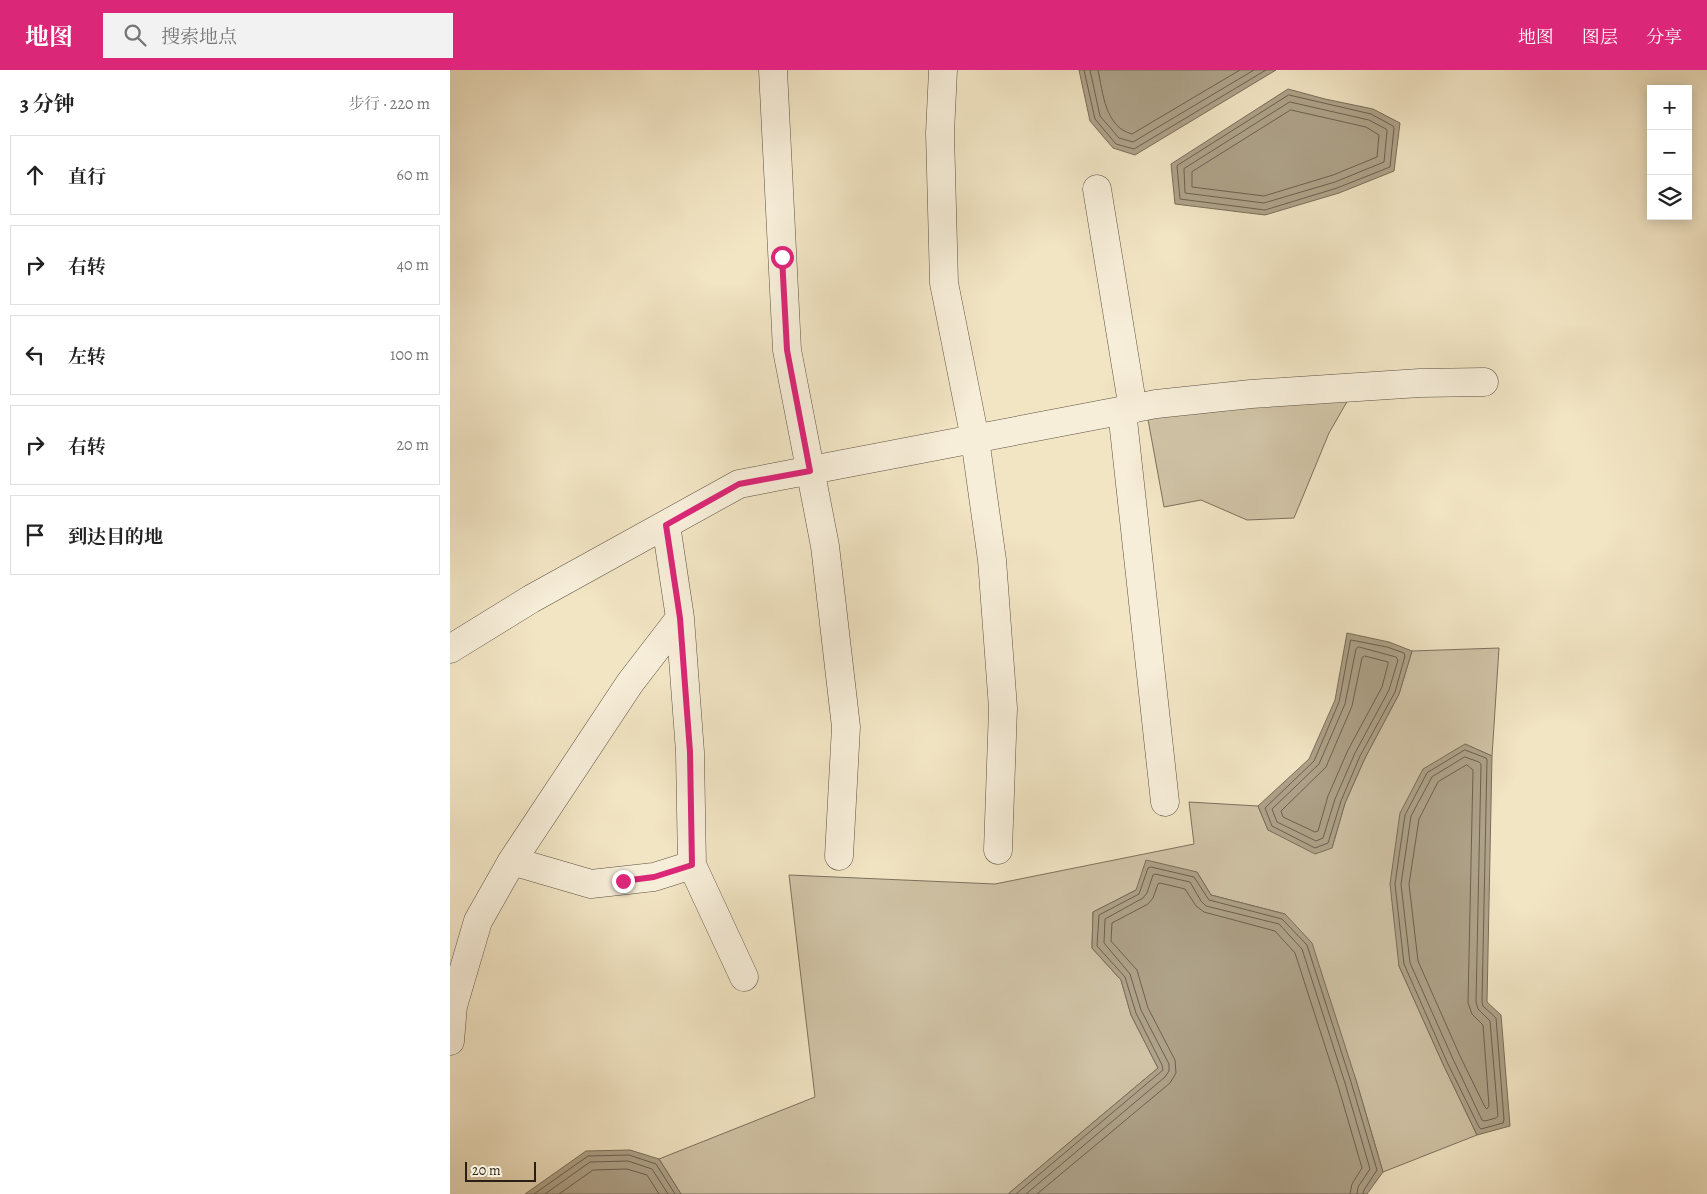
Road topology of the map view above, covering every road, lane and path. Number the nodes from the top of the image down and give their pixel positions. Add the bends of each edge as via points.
1 (773, 70) edge
2 (943, 70) edge
3 (1097, 189) dead end
4 (1484, 382) dead end
5 (1128, 410) junction
6 (975, 439) junction
7 (810, 471) junction
8 (666, 525) junction
9 (680, 618) junction
10 (450, 649) edge
11 (1165, 802) dead end
12 (998, 850) dead end
13 (839, 856) dead end
14 (512, 861) junction
15 (692, 865) junction
16 (744, 977) dead end
17 (450, 1041) edge

1 - 7 lane via 787,350
2 - 6 lane via 940,133 944,283
3 - 5 lane
4 - 5 lane via 1251,394
5 - 6 lane
5 - 11 lane
6 - 7 lane
6 - 12 lane via 992,560 1003,708
7 - 8 lane via 739,484
7 - 13 lane via 825,546 846,727
8 - 9 lane
8 - 10 lane via 531,599
9 - 14 lane via 630,683
9 - 15 lane via 690,752
14 - 15 lane via 591,884 654,877
14 - 17 lane via 478,921 453,1006
15 - 16 lane

